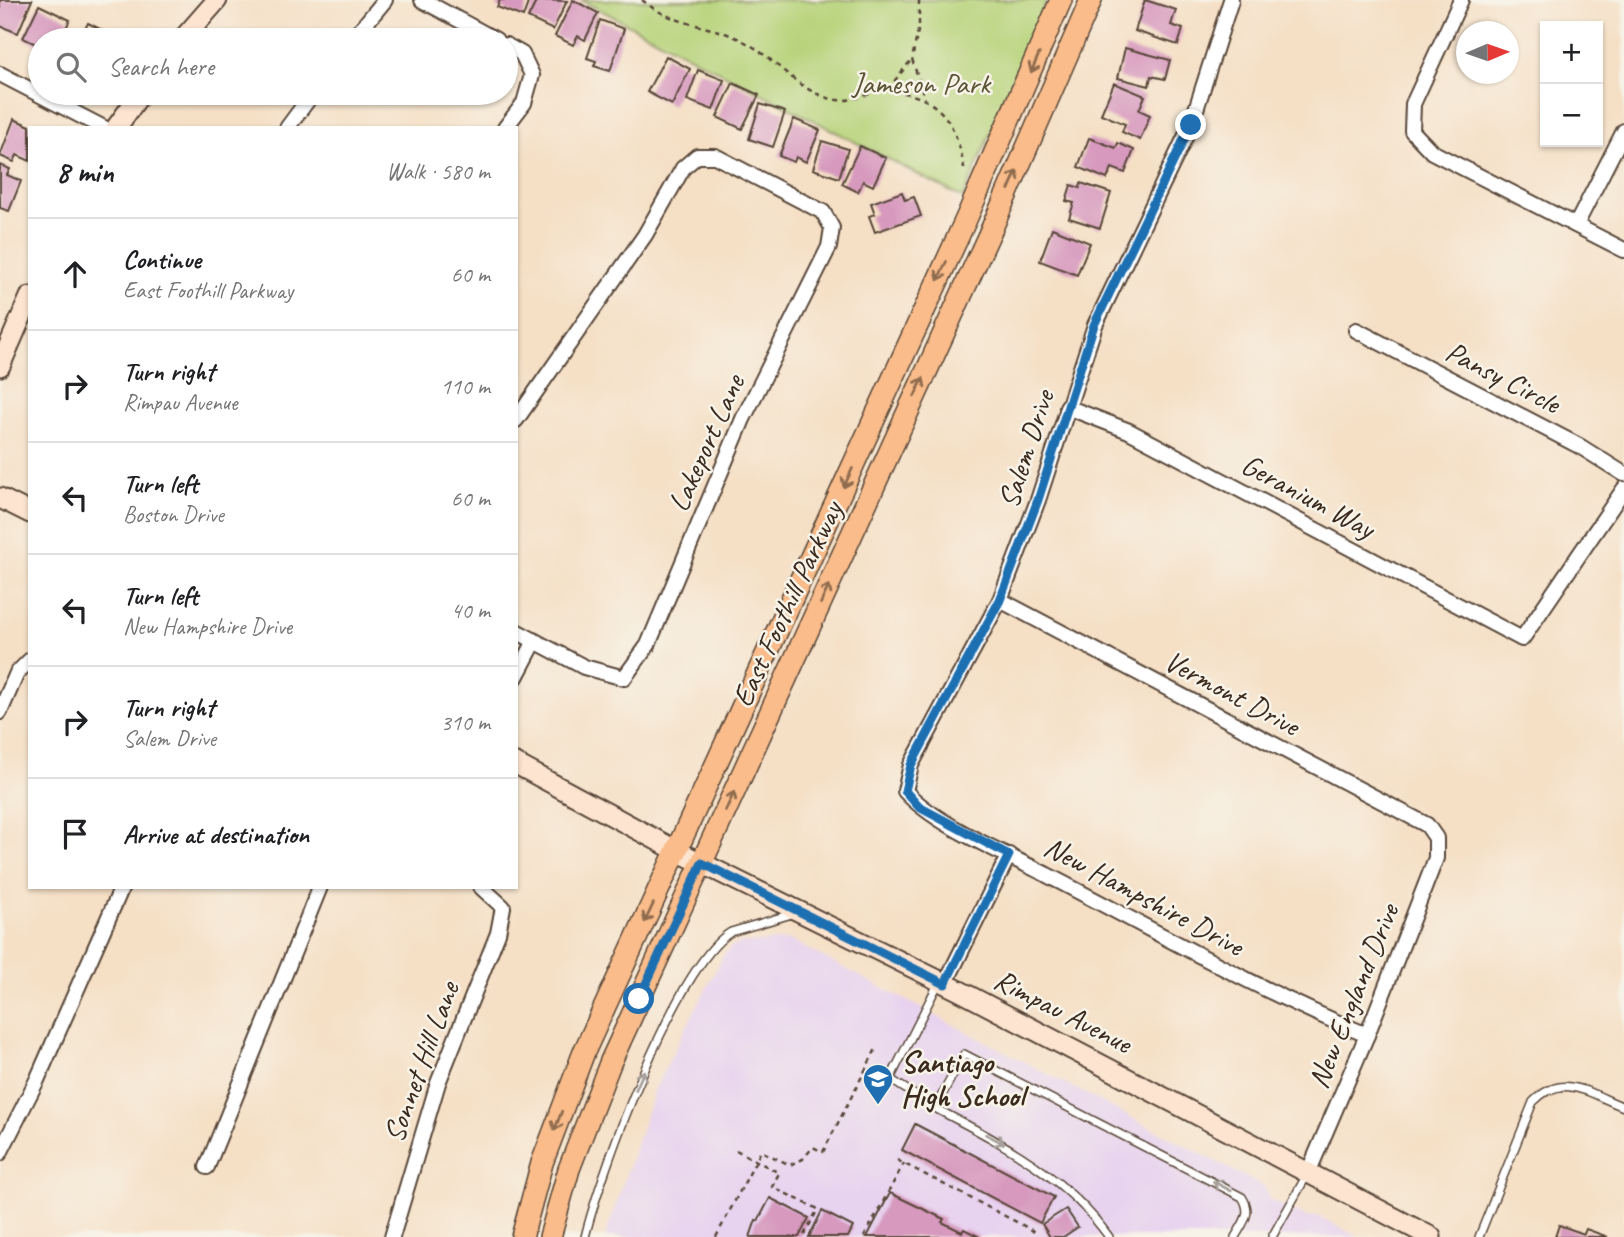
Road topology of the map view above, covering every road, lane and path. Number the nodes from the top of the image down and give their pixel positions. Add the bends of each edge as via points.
1 (217, 0) edge
2 (385, 0) edge
3 (422, 0) edge
4 (642, 0) edge
5 (919, 0) edge
6 (1061, 0) edge
7 (1091, 0) edge
8 (1231, 0) edge
9 (1461, 0) edge
10 (192, 28) edge
11 (362, 28) edge
12 (474, 28) edge
13 (518, 52) edge
14 (912, 60) junction
15 (0, 74) edge
16 (28, 89) edge
17 (888, 89) junction
18 (925, 99) junction
19 (60, 105) edge
20 (132, 105) edge
21 (304, 105) edge
22 (100, 126) edge
23 (117, 126) edge
24 (288, 126) edge
25 (507, 126) edge
26 (1624, 131) edge
27 (965, 173) dead end
28 (1576, 225) junction
29 (1624, 250) edge
30 (28, 302) edge
31 (1356, 330) dead end
32 (0, 366) edge
33 (1067, 407) junction
34 (518, 417) edge
35 (1624, 474) edge
36 (1624, 489) edge
37 (0, 498) edge
38 (28, 512) edge
39 (1000, 600) junction
40 (518, 632) edge
41 (535, 641) junction
42 (28, 662) edge
43 (518, 673) edge
44 (0, 712) edge
45 (518, 765) edge
46 (905, 791) joint
47 (1436, 838) joint
48 (677, 851) junction
49 (1009, 855) junction
50 (702, 863) junction
51 (121, 889) edge
52 (319, 889) edge
53 (483, 889) edge
54 (800, 912) junction
55 (942, 983) junction
56 (1367, 1035) junction
57 (876, 1049) dead end
58 (1624, 1107) edge
59 (935, 1108) junction
60 (736, 1150) dead end
61 (0, 1153) edge
62 (897, 1160) dead end
63 (757, 1161) junction
64 (904, 1163) junction
65 (207, 1167) dead end
66 (1308, 1172) junction
67 (392, 1237) edge
68 (522, 1237) edge
69 (550, 1237) edge
70 (585, 1237) edge
71 (716, 1237) edge
72 (803, 1237) edge
73 (864, 1237) edge
74 (1037, 1237) edge
75 (1108, 1237) edge
76 (1235, 1237) edge
77 (1272, 1237) edge
78 (1431, 1237) edge
79 (1479, 1237) edge

1 - 10 main road
2 - 11 street
3 - 12 street
4 - 17 path via 676,22 744,41 796,82 825,97 846,100
5 - 14 path
6 -> 48 main road, East Foothill Parkway via 967,217
50 -> 7 main road, East Foothill Parkway via 992,229
8 - 33 street, Salem Drive via 1191,125 1094,325
9 - 28 street via 1413,104 1412,131 1432,152
13 - 25 street via 532,75 524,103
14 - 17 path
14 - 18 path
15 - 16 street
17 - 18 path
18 - 27 path via 956,132
19 - 22 street
20 - 23 main road
21 - 24 street
26 - 28 street
28 - 29 street
30 - 32 main road
31 - 35 street, Pansy Circle
33 - 36 street, Geranium Way via 1129,431 1522,639
33 - 39 street, Salem Drive
34 - 41 street, Lakeport Lane via 645,235 683,168 697,156 715,156 823,212 832,228 830,247 743,419 648,645 624,678 584,667
37 - 38 main road
39 - 46 street, Salem Drive via 911,765
39 - 47 street, Vermont Drive via 1427,825
40 - 41 street
41 - 43 street
42 - 44 street via 17,673
45 - 48 main road, Rimpau Avenue
46 - 49 street, New Hampshire Drive via 919,807
47 - 56 street, New England Drive via 1436,858
48 - 50 main road, Rimpau Avenue
48 -> 68 main road, East Foothill Parkway via 584,1052 542,1163
49 - 55 street
49 - 56 street, New Hampshire Drive via 1313,1013
50 - 54 main road, Rimpau Avenue
50 - 69 main road, East Foothill Parkway via 611,1061 569,1169
51 - 61 street
52 - 65 street
53 - 67 street, Sonnet Hill Lane via 503,907 498,933 453,1039
54 - 55 main road, Rimpau Avenue
70 -> 54 lane via 641,1077 706,957 731,932
55 - 59 lane via 890,1079
55 - 66 main road, Rimpau Avenue
56 - 66 street, New England Drive
57 - 63 path via 823,1152 813,1147 808,1156 790,1165 761,1152
58 - 79 lane via 1564,1084 1547,1088 1534,1102
59 -> 75 lane via 1032,1161 1073,1195
76 -> 59 lane via 1248,1214 1242,1197 964,1054
60 - 63 path
62 - 64 path
63 - 71 path
63 - 72 path via 779,1173 772,1187 818,1209
64 - 73 path
64 - 74 path via 1032,1230
66 - 77 lane
66 - 78 main road, Rimpau Avenue

